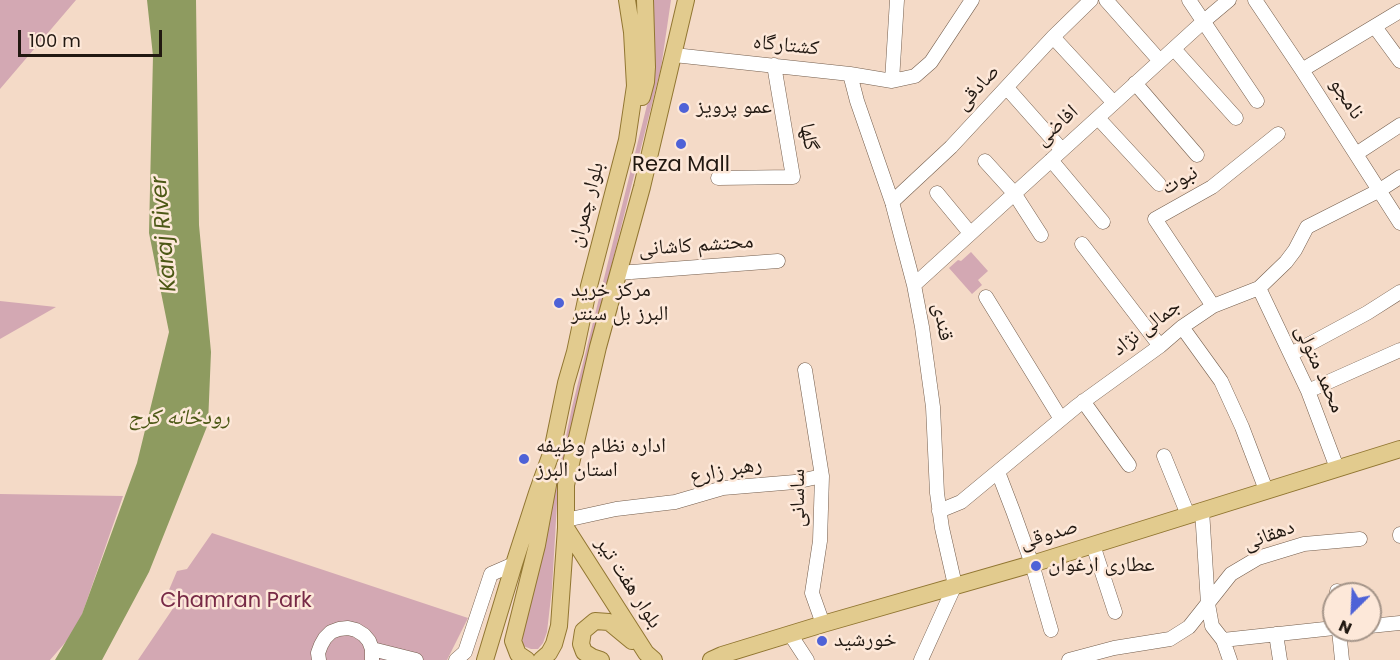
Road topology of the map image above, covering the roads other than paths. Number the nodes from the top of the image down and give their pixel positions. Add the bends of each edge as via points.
1 (627, 0) edge
2 (645, 0) edge
3 (675, 0) edge
4 (686, 0) edge
5 (897, 0) edge
6 (972, 0) edge
7 (1091, 0) edge
8 (1106, 0) edge
9 (1189, 0) edge
10 (1229, 0) edge
11 (1255, 0) edge
12 (1396, 0) edge
13 (1400, 5) edge
14 (1400, 11) edge
15 (1204, 21) junction
16 (680, 22) junction
17 (1375, 27) junction
18 (1053, 37) junction
19 (1174, 49) junction
20 (674, 55) junction
21 (1160, 61) junction
22 (1400, 61) edge
23 (774, 65) junction
24 (1302, 70) junction
25 (850, 74) junction
26 (892, 81) junction
27 (1135, 84) junction
28 (1007, 88) junction
29 (1257, 101) dead end
30 (1114, 103) junction
31 (1098, 117) junction
32 (1236, 118) dead end
33 (1400, 125) edge
34 (1278, 134) dead end
35 (627, 140) junction
36 (1062, 150) junction
37 (1356, 153) junction
38 (1197, 154) dead end
39 (1051, 160) junction
40 (985, 161) dead end
41 (1400, 177) edge
42 (718, 178) dead end
43 (1159, 184) dead end
44 (1380, 190) junction
45 (937, 193) dead end
46 (1014, 193) junction
47 (892, 202) junction
48 (1399, 218) edge
49 (1103, 222) dead end
50 (970, 233) junction
51 (1041, 235) dead end
52 (1082, 244) dead end
53 (778, 261) dead end
54 (618, 273) junction
55 (914, 285) junction
56 (1259, 288) junction
57 (1400, 292) edge
58 (986, 297) dead end
59 (1213, 306) junction
60 (1182, 327) junction
61 (1160, 346) junction
62 (1400, 350) edge
63 (1290, 354) junction
64 (805, 370) dead end
65 (1308, 392) junction
66 (1083, 402) junction
67 (1061, 419) junction
68 (1400, 449) edge
69 (552, 451) junction
70 (1164, 456) dead end
71 (1129, 465) dead end
72 (1337, 468) junction
73 (998, 472) junction
74 (822, 476) junction
75 (1266, 490) junction
76 (939, 511) junction
77 (1195, 512) junction
78 (566, 524) junction
79 (1360, 539) dead end
80 (1093, 545) junction
81 (514, 564) junction
82 (1032, 564) junction
83 (955, 585) junction
84 (1208, 604) junction
85 (1115, 612) dead end
86 (1400, 623) edge
87 (823, 624) junction
88 (1382, 625) edge
89 (1322, 629) edge
90 (1051, 630) dead end
91 (790, 634) junction
92 (1276, 634) junction
93 (1223, 640) junction
94 (1340, 642) edge
95 (372, 655) edge
96 (650, 657) edge
97 (319, 660) edge
98 (416, 660) edge
99 (456, 660) edge
100 (485, 660) edge
101 (527, 660) edge
102 (542, 660) edge
103 (601, 660) edge
104 (711, 660) edge
105 (807, 660) edge
106 (921, 660) edge
107 (1069, 660) edge
108 (1230, 660) edge
109 (1280, 660) edge
110 (1342, 660) edge

1 - 35 main road, بلوار چمران via 635,86
2 - 35 main road via 646,82
3 - 16 main road
4 - 16 main road
5 - 26 street
6 - 26 street via 931,62 915,76
7 - 18 street, صادقی
8 - 21 street
9 - 15 street
10 - 15 street, افاضی
11 - 24 street, نامجو
12 - 13 street
14 - 17 street
15 - 19 street, افاضی
15 - 29 street
16 - 20 main road
17 - 22 street
17 - 24 street
18 - 28 street, صادقی
18 - 30 street
19 - 21 street, افاضی
19 - 32 street
20 - 23 street, کشتارگاه
20 - 54 main road
21 - 27 street, افاضی
23 - 25 street, کشتارگاه
23 - 42 street, گلها via 793,177
24 - 37 street, نامجو
25 - 26 street, کشتارگاه
25 - 47 street, قندی
27 - 30 street, افاضی
27 - 38 street
28 - 36 street
28 - 47 street, صادقی
30 - 31 street, افاضی
31 - 36 street, افاضی
31 - 43 street
33 - 37 street
34 - 59 street, نبوت via 1212,187 1155,219
35 - 69 main road, بلوار چمران
36 - 39 street, افاضی
37 - 44 street, نامجو
39 - 46 street, افاضی
39 - 49 street
40 - 46 street
41 - 44 street, جمالی نژاد
44 - 48 street, نامجو
44 - 56 street, جمالی نژاد via 1307,227 1286,262
45 - 50 street
46 - 50 street, افاضی
46 - 51 street
47 - 55 street, قندی
50 - 55 street, افاضی
52 - 61 street
53 - 54 street, محتشم کاشانی
54 - 78 main road via 566,485
55 - 76 street, قندی via 933,406
56 - 59 street, جمالی نژاد
56 - 63 street, محمد متولی
57 - 63 street
58 - 67 street
59 - 60 street, جمالی نژاد
60 - 61 street, جمالی نژاد
60 - 75 street via 1221,381
61 - 66 street, جمالی نژاد
62 - 65 street
63 - 65 street, محمد متولی
64 - 74 street, ساسانی
65 - 72 street, محمد متولی
66 - 67 street, جمالی نژاد
66 - 71 street
67 - 73 street, جمالی نژاد
68 - 72 main road, صدوقی
69 - 81 main road, بلوار چمران
69 - 101 main road via 537,545 513,641 518,654
70 - 77 street
72 - 75 main road, صدوقی
73 - 76 street, جمالی نژاد via 961,502
73 - 82 street
74 - 78 street, رهبر زارع via 723,488 675,502 616,509
74 - 87 street, ساسانی via 820,540 812,594
75 - 77 main road, صدوقی
76 - 83 street, قندی
77 - 80 main road, صدوقی
77 - 84 street
78 - 96 main road, بلوار هفت تیر
78 - 102 main road via 559,626 554,644
79 - 84 street, دهقانی via 1304,544 1258,558 1231,574
80 - 82 main road, صدوقی
80 - 85 street
81 - 99 street via 491,574 465,652
81 - 100 main road, بلوار چمران
82 - 83 main road, صدوقی
82 - 90 street
83 - 87 main road, صدوقی
83 - 106 street
84 - 93 street via 1212,626
84 - 107 street, دهقانی via 1189,627 1170,639
86 - 88 street
87 - 91 main road, صدوقی
89 - 92 street
91 - 104 main road, صدوقی
91 - 105 street
92 - 93 street
92 - 109 street
93 - 108 street
94 - 110 street
95 - 97 street via 364,635 348,628 331,632 325,638
95 - 98 street
96 - 103 main road via 609,622 595,621 583,631 581,644 584,652

